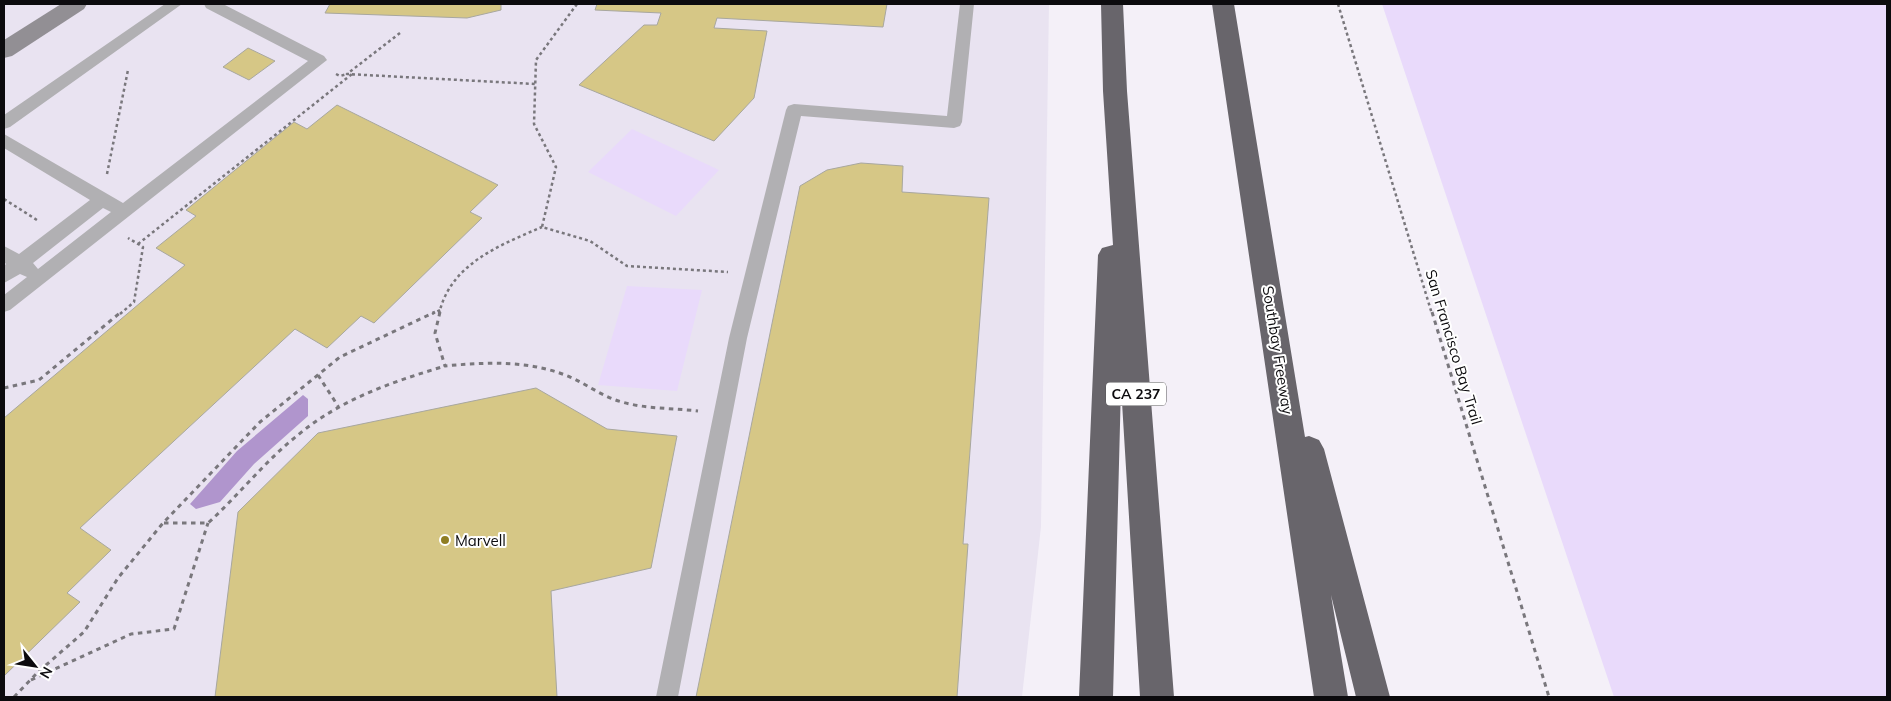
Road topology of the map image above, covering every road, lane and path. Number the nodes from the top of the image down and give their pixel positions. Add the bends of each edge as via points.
1 (76, 4) edge
2 (175, 4) edge
3 (211, 4) edge
4 (578, 4) edge
5 (967, 4) edge
6 (1112, 4) edge
7 (1223, 4) edge
8 (1338, 4) edge
9 (400, 33) dead end
10 (4, 50) edge
11 (352, 74) junction
12 (535, 84) junction
13 (1115, 91) junction
14 (4, 123) edge
15 (4, 140) edge
16 (103, 199) junction
17 (124, 212) junction
18 (542, 227) junction
19 (122, 234) dead end
20 (138, 244) junction
21 (4, 254) edge
22 (20, 264) junction
23 (754, 274) junction
24 (4, 276) edge
25 (39, 277) junction
26 (1269, 294) junction
27 (4, 305) edge
28 (440, 310) junction
29 (444, 366) junction
30 (318, 375) junction
31 (4, 388) edge
32 (338, 406) junction
33 (724, 411) junction
34 (163, 523) junction
35 (208, 523) junction
36 (29, 681) junction
37 (14, 697) edge
38 (667, 697) edge
39 (1096, 697) edge
40 (1157, 697) edge
41 (1332, 697) edge
42 (1373, 697) edge
43 (1549, 697) edge

1 - 10 street
2 - 14 lane
3 - 17 lane via 319,60
4 - 12 path via 536,60
5 - 23 lane via 954,122 794,110
6 - 13 highway, CA 237
7 - 26 highway, Southbay Freeway
8 - 43 path, San Francisco Bay Trail
9 - 11 path via 347,74
11 - 12 path
11 - 20 path
12 - 18 path via 534,124 556,167
13 - 39 highway
13 - 40 highway, CA 237
15 - 16 lane
16 - 17 lane
16 - 22 lane
17 - 25 lane
18 - 23 path via 590,241 627,266
18 - 28 path via 494,248 459,274
19 - 20 path
20 - 31 path via 143,247 134,302 40,380
21 - 22 lane
22 - 24 lane
22 - 25 lane
23 - 33 lane
25 - 27 lane
26 - 41 highway, Southbay Freeway
26 - 42 highway
28 - 29 path via 435,333
28 - 30 path via 340,358
29 - 32 path via 373,387
29 - 33 path via 478,362 520,364 568,376 613,400 636,405
30 - 32 path
30 - 34 path via 260,422
32 - 35 path via 298,434
33 - 38 lane
34 - 35 path
34 - 36 path via 118,578 84,632
35 - 36 path via 174,629 131,634
36 - 37 path

